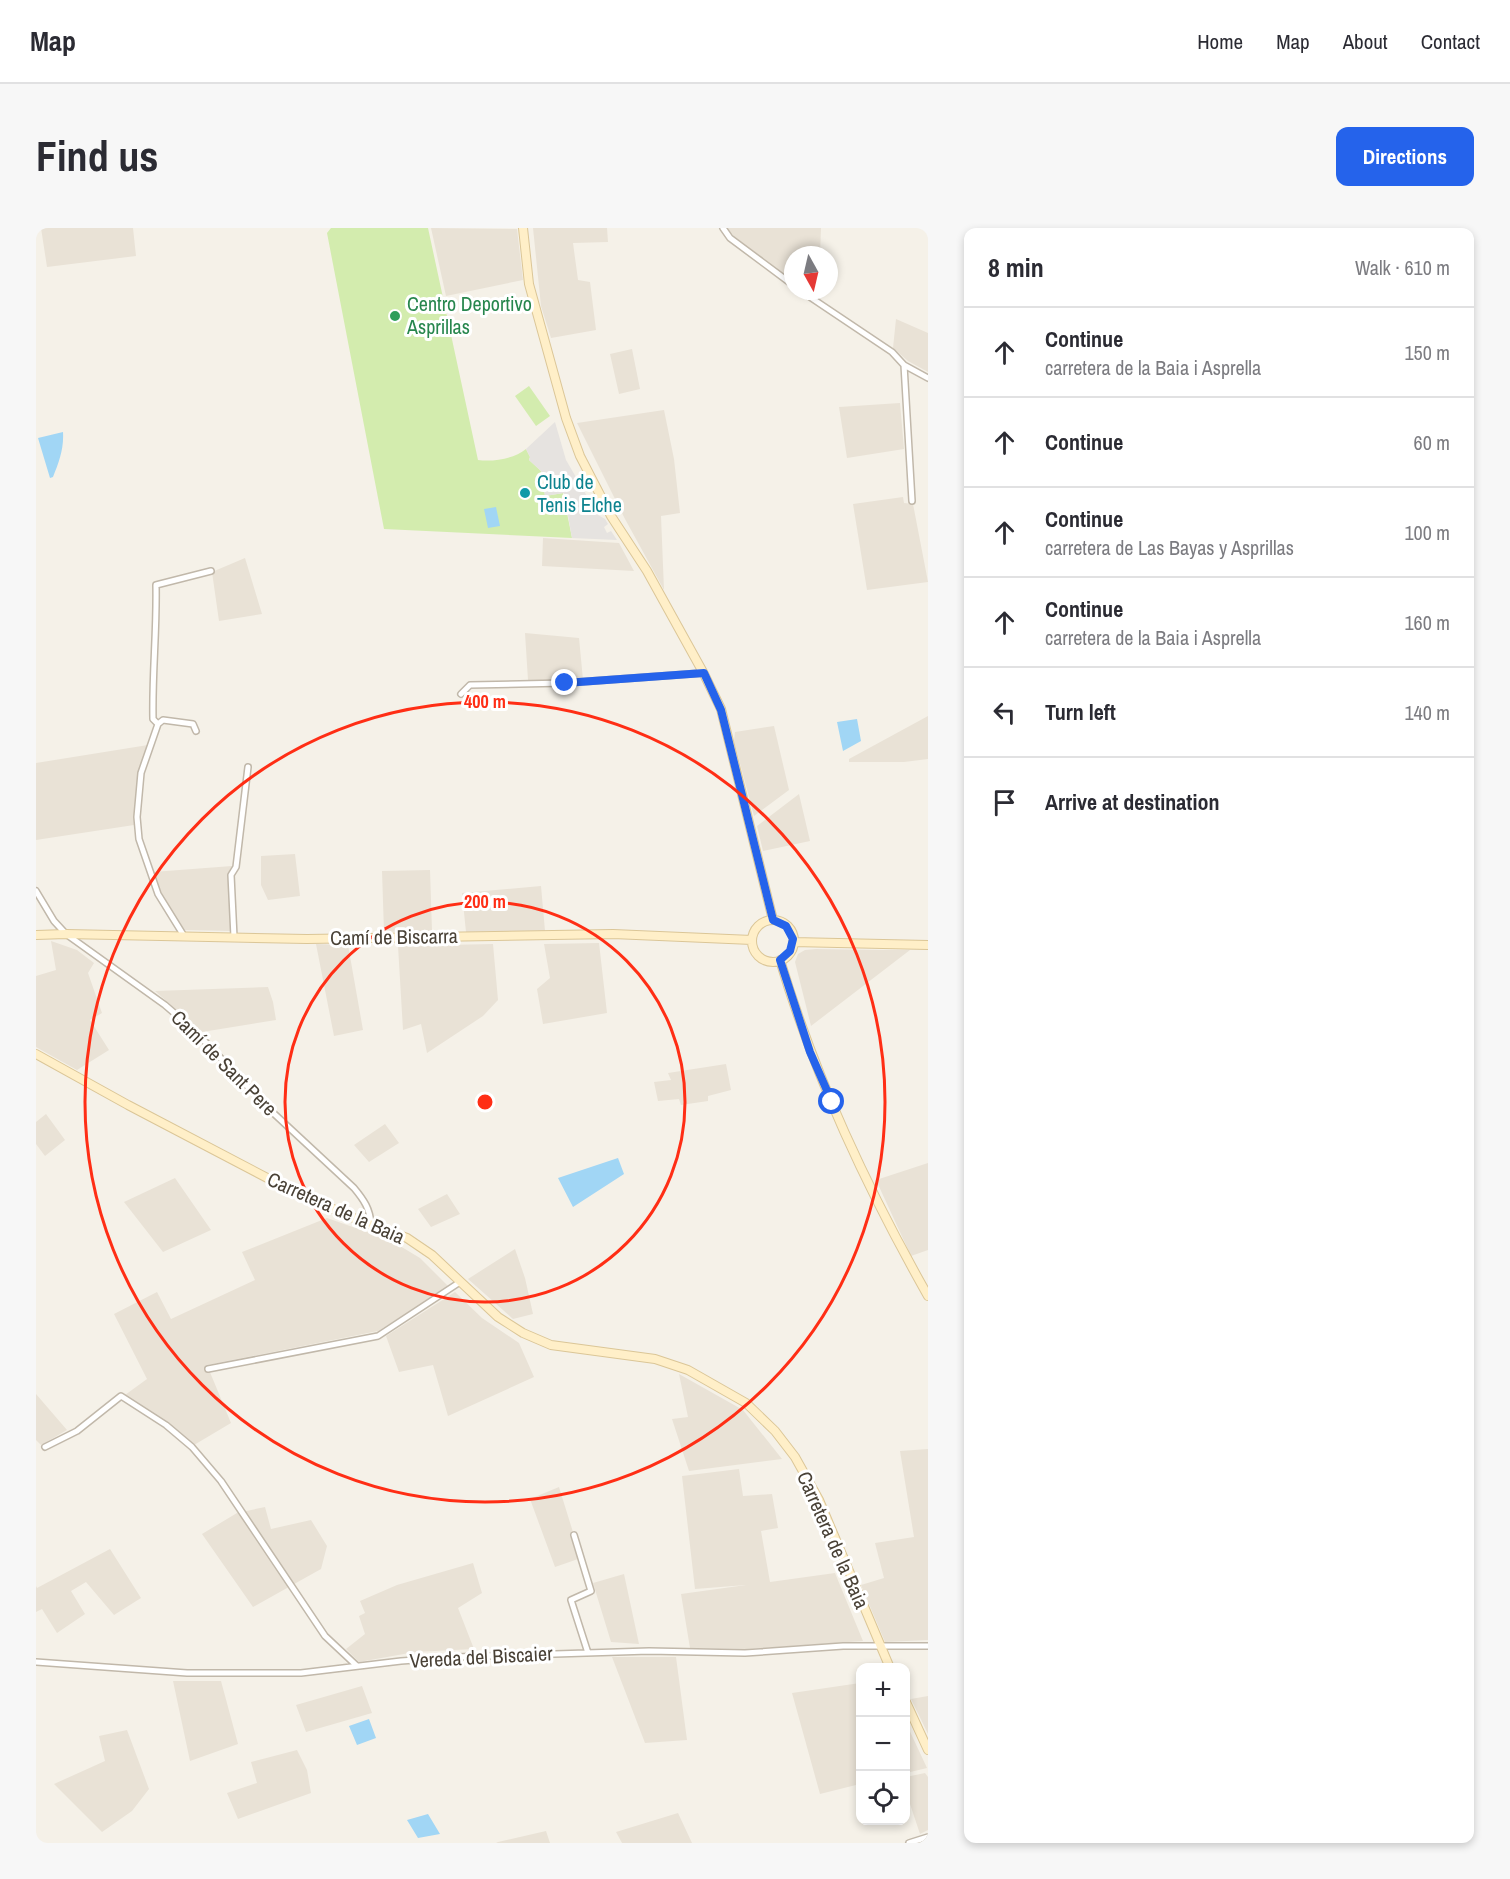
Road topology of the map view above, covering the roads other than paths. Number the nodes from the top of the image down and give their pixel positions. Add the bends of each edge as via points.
1 (523, 228) edge
2 (723, 228) edge
3 (784, 278) edge
4 (814, 300) edge
5 (904, 365) junction
6 (928, 378) edge
7 (912, 501) dead end
8 (211, 571) dead end
9 (704, 673) junction
10 (461, 694) dead end
11 (158, 724) junction
12 (196, 730) dead end
13 (248, 766) dead end
14 (36, 891) edge
15 (773, 920) junction
16 (66, 933) junction
17 (36, 935) edge
18 (184, 936) junction
19 (234, 937) junction
20 (752, 940) junction
21 (793, 942) junction
22 (928, 945) edge
23 (780, 960) junction
24 (36, 1054) edge
25 (371, 1224) junction
26 (460, 1282) junction
27 (928, 1296) edge
28 (208, 1369) dead end
29 (45, 1447) dead end
30 (574, 1535) dead end
31 (928, 1646) edge
32 (880, 1647) junction
33 (588, 1653) junction
34 (36, 1662) edge
35 (888, 1663) edge
36 (357, 1666) junction
37 (910, 1711) edge
38 (928, 1750) edge
39 (928, 1837) edge
40 (909, 1843) edge

1 - 9 main road via 529,284 580,456
2 - 3 street via 730,238
4 - 5 street via 892,352
5 - 6 street
5 - 7 street
8 - 11 street via 156,585 152,679 153,719
9 - 10 street via 470,685
9 - 15 main road via 721,710
11 - 12 street via 163,720 193,724
11 - 18 street via 141,774 139,839 158,894
13 - 19 street via 236,867 231,875
14 - 16 street, Camí de Sant Pere
15 - 20 main road via 758,927
15 - 21 main road via 786,926
16 - 17 main road, Camí de Biscarra
16 - 18 main road, Camí de Biscarra
16 - 25 street, Camí de Sant Pere via 195,1031 354,1188 366,1202
18 - 19 main road, Camí de Biscarra
19 - 20 main road, Camí de Biscarra via 613,934
20 - 23 main road via 762,959
21 - 22 main road
21 - 23 main road
23 - 27 main road via 813,1060 877,1203
24 - 25 main road, Carretera de la Baia via 294,1192
25 - 26 main road, Carretera de la Baia via 407,1238
26 - 28 street via 378,1336
26 - 32 main road, Carretera de la Baia via 498,1317 551,1345 655,1359 688,1370 746,1403 795,1457 819,1500
29 - 36 street via 77,1431 121,1396 166,1425 192,1447 221,1481 325,1636
30 - 33 street via 591,1591 571,1600
31 - 32 street, Vereda del Biscaier
32 - 33 street, Vereda del Biscaier via 745,1653
32 - 35 main road, Carretera de la Baia
33 - 36 street, Vereda del Biscaier via 456,1657
34 - 36 street, Vereda del Biscaier via 224,1675 301,1673
37 - 38 main road
39 - 40 street

